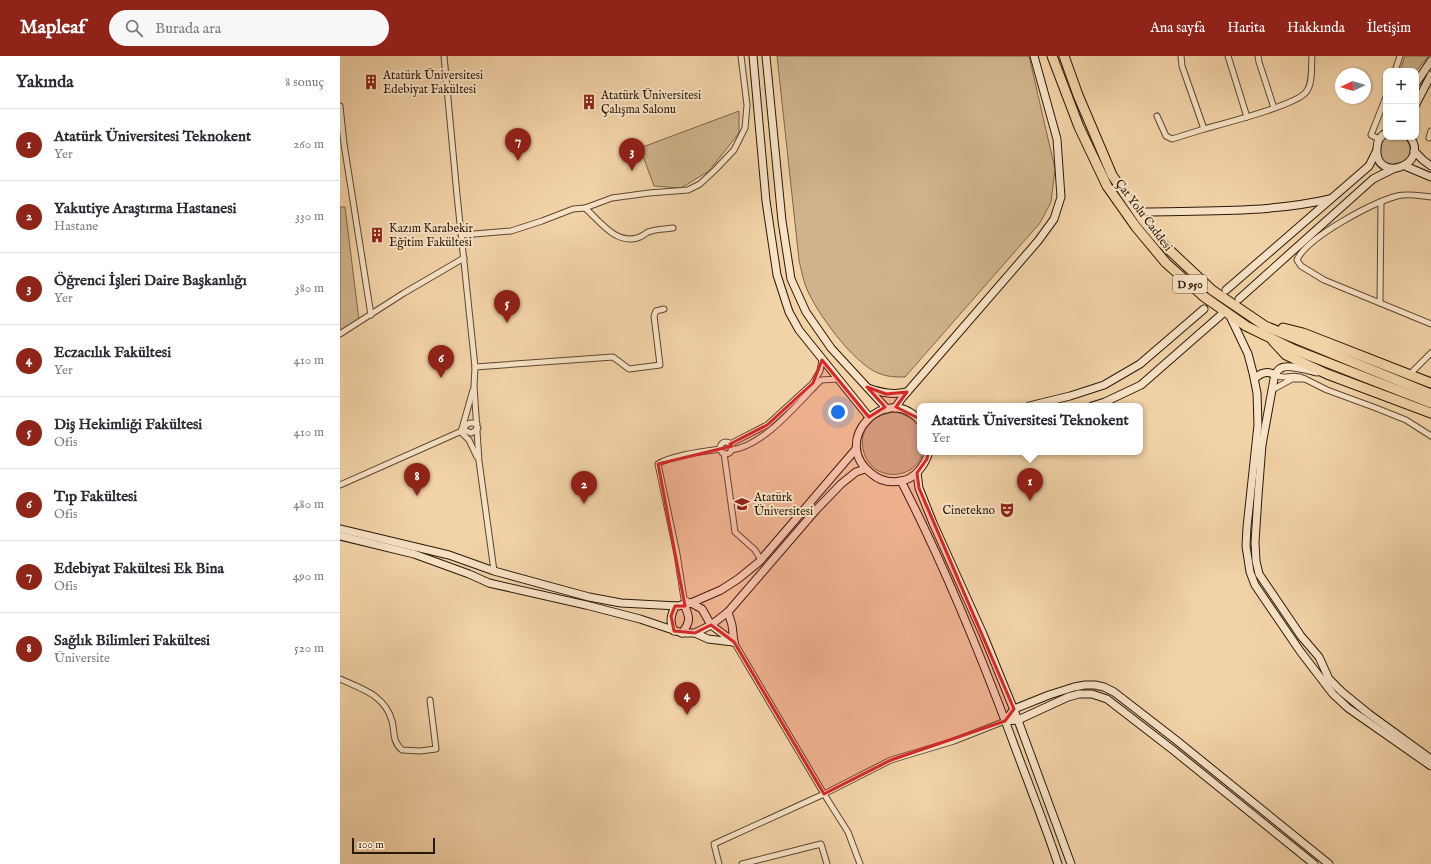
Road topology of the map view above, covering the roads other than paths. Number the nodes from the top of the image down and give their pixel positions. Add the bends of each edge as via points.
1 (444, 56) edge
2 (741, 56) edge
3 (754, 56) edge
4 (766, 56) edge
5 (1034, 56) edge
6 (1052, 56) edge
7 (1064, 56) edge
8 (1180, 56) edge
9 (1228, 56) edge
10 (1258, 56) edge
11 (1312, 56) edge
12 (1400, 56) edge
13 (1431, 61) edge
14 (1395, 68) edge
15 (1431, 75) edge
16 (1419, 79) edge
17 (1419, 98) edge
18 (1383, 104) edge
19 (340, 106) edge
20 (1274, 108) junction
21 (1156, 116) dead end
22 (1247, 117) junction
23 (1204, 130) junction
24 (1431, 131) edge
25 (1383, 136) edge
26 (1429, 138) dead end
27 (1379, 139) junction
28 (1411, 140) edge
29 (1414, 151) junction
30 (1376, 152) junction
31 (1405, 166) junction
32 (1431, 166) edge
33 (1393, 169) junction
34 (1431, 177) edge
35 (1431, 197) edge
36 (1332, 198) junction
37 (1381, 202) junction
38 (585, 208) junction
39 (1137, 212) junction
40 (673, 228) dead end
41 (462, 235) junction
42 (464, 258) junction
43 (1226, 290) dead end
44 (1240, 299) dead end
45 (1380, 303) junction
46 (664, 309) dead end
47 (1204, 309) dead end
48 (371, 315) junction
49 (1225, 315) junction
50 (1257, 321) junction
51 (1431, 324) edge
52 (340, 334) edge
53 (1269, 337) junction
54 (1431, 352) edge
55 (822, 360) junction
56 (475, 367) junction
57 (1327, 374) junction
58 (1275, 375) junction
59 (1411, 375) junction
60 (838, 379) junction
61 (1304, 379) junction
62 (1255, 381) junction
63 (1431, 383) edge
64 (474, 386) junction
65 (867, 387) junction
66 (1272, 390) junction
67 (907, 392) junction
68 (1431, 394) edge
69 (1041, 403) edge
70 (1102, 403) edge
71 (1431, 403) edge
72 (895, 408) junction
73 (887, 409) junction
74 (1431, 413) edge
75 (869, 417) junction
76 (917, 418) edge
77 (477, 426) junction
78 (462, 431) junction
79 (1431, 436) edge
80 (730, 444) junction
81 (720, 449) junction
82 (856, 449) junction
83 (731, 450) junction
84 (724, 453) junction
85 (928, 455) edge
86 (479, 461) junction
87 (865, 470) junction
88 (917, 474) junction
89 (901, 481) junction
90 (340, 485) edge
91 (340, 528) edge
92 (340, 536) edge
93 (761, 560) junction
94 (494, 571) junction
95 (687, 602) junction
96 (675, 606) junction
97 (728, 612) junction
98 (711, 625) junction
99 (674, 631) junction
100 (682, 633) junction
101 (695, 633) junction
102 (734, 642) junction
103 (1316, 653) junction
104 (1306, 658) junction
105 (1320, 661) junction
106 (1311, 666) junction
107 (340, 679) edge
108 (430, 700) dead end
109 (1014, 709) junction
110 (1018, 720) junction
111 (1005, 721) junction
112 (1431, 759) edge
113 (1431, 766) edge
114 (824, 794) junction
115 (719, 864) edge
116 (742, 864) edge
117 (827, 864) edge
118 (860, 864) edge
119 (1058, 864) edge
120 (1071, 864) edge
121 (1314, 864) edge
122 (1329, 864) edge

1 - 41 street
2 - 38 street via 747,105 745,128 734,150 715,170 700,184 688,190 612,198
3 - 55 main road via 766,201 777,274 799,330
4 - 65 main road via 781,213 791,279 806,312 831,348
5 - 67 main road via 1057,139 1061,197 1054,218 1038,241
6 - 49 highway, Çat Yolu Caddesi / D 950 via 1079,127 1111,192 1166,263
7 - 39 highway, Çat Yolu Caddesi / D 950 via 1112,175
8 - 23 street
9 - 22 street
10 - 20 street
11 - 20 street via 1310,83 1306,92 1300,98
12 - 14 street
13 - 16 main road
15 - 17 main road
18 - 27 street via 1371,135
19 - 48 street
20 - 22 street
21 - 23 street via 1166,136 1172,139
22 - 23 street
24 - 26 street
25 - 27 main road
27 - 30 main road
28 - 29 main road
29 - 31 main road via 1410,162
29 - 32 main road
30 - 33 main road via 1382,164
30 - 36 main road via 1369,166
31 - 33 main road
31 - 34 main road
33 - 44 main road via 1373,179
35 - 37 street via 1398,196
36 - 39 main road via 1300,205 1274,207 1192,212
36 - 43 main road
37 - 45 street
37 - 45 street via 1334,226 1299,254 1297,260 1301,266 1324,280
38 - 40 street via 610,232 625,239 638,238 650,231
38 - 41 street via 573,209 511,230
39 - 50 highway, Çat Yolu Caddesi / D 950 via 1163,244 1212,290
41 - 42 street
42 - 48 street
42 - 56 street
45 - 51 street
46 - 56 street via 656,312 654,316 660,365 629,369 613,358
47 - 69 main road via 1140,364 1104,385
48 - 52 street
49 - 53 highway, Çat Yolu Caddesi / D 950
49 - 62 main road via 1248,354
49 - 70 main road via 1141,385
50 - 59 highway via 1303,333
50 - 68 highway, Çat Yolu Caddesi / D 950
53 - 57 highway via 1286,355
53 - 71 highway, Çat Yolu Caddesi / D 950 via 1295,350
54 - 59 street
55 - 60 main road
55 - 80 street via 820,371 813,383 768,425
56 - 64 street
57 - 58 main road via 1289,366 1281,368
57 - 74 highway
58 - 61 street via 1280,378 1294,375
58 - 62 main road via 1261,373
58 - 66 main road
59 - 63 highway
60 - 75 main road
60 - 83 street via 821,380 784,418 762,436 743,447
61 - 66 street via 1292,379
61 - 79 street via 1406,420
62 - 66 main road via 1259,389
62 - 104 main road via 1258,393 1258,425 1246,546 1250,572 1255,585
64 - 77 street
64 - 78 street
65 - 67 main road via 886,394
65 - 73 main road
66 - 103 main road via 1262,445 1254,542 1256,561 1259,574 1301,636
67 - 72 main road
72 - 73 main road
72 - 76 main road
73 - 75 main road
75 - 82 main road via 857,437
77 - 78 street via 471,433
77 - 78 street via 473,423 468,424
77 - 86 street
78 - 86 street
78 - 90 street
80 - 81 street via 724,442
80 - 83 street
81 - 84 street
81 - 95 street via 680,456 658,464
82 - 87 main road
82 - 93 main road
83 - 84 street
84 - 93 street via 735,532 755,550
85 - 88 main road
86 - 94 street
87 - 89 main road via 888,482
87 - 97 main road via 856,472 816,510
88 - 89 main road
88 - 109 main road via 919,488 933,523
89 - 111 main road via 965,617
91 - 94 main road via 449,555
92 - 99 main road via 414,554 490,583 640,619
93 - 95 main road via 738,580 720,590
94 - 96 main road via 589,597 621,603
95 - 96 main road
95 - 98 main road via 702,609
95 - 100 main road via 689,624
96 - 99 main road via 670,623
97 - 98 main road
97 - 102 main road
98 - 101 main road
98 - 102 main road
99 - 100 main road
100 - 101 main road
101 - 102 main road via 708,639
102 - 114 street
103 - 104 main road
103 - 105 main road
104 - 106 main road
105 - 106 main road
105 - 112 main road via 1329,679 1342,692
106 - 113 main road via 1333,694 1348,708
107 - 108 street via 378,698 386,708 392,721 396,744 402,750 436,749
109 - 110 main road
109 - 111 main road
109 - 122 main road via 1074,687 1095,685 1109,690 1176,740
110 - 111 main road
110 - 120 main road
110 - 121 main road via 1079,694 1092,694 1107,699
111 - 114 street via 954,741 891,760
111 - 119 main road
114 - 115 street via 714,844
114 - 118 street via 848,832
116 - 117 street via 821,844

